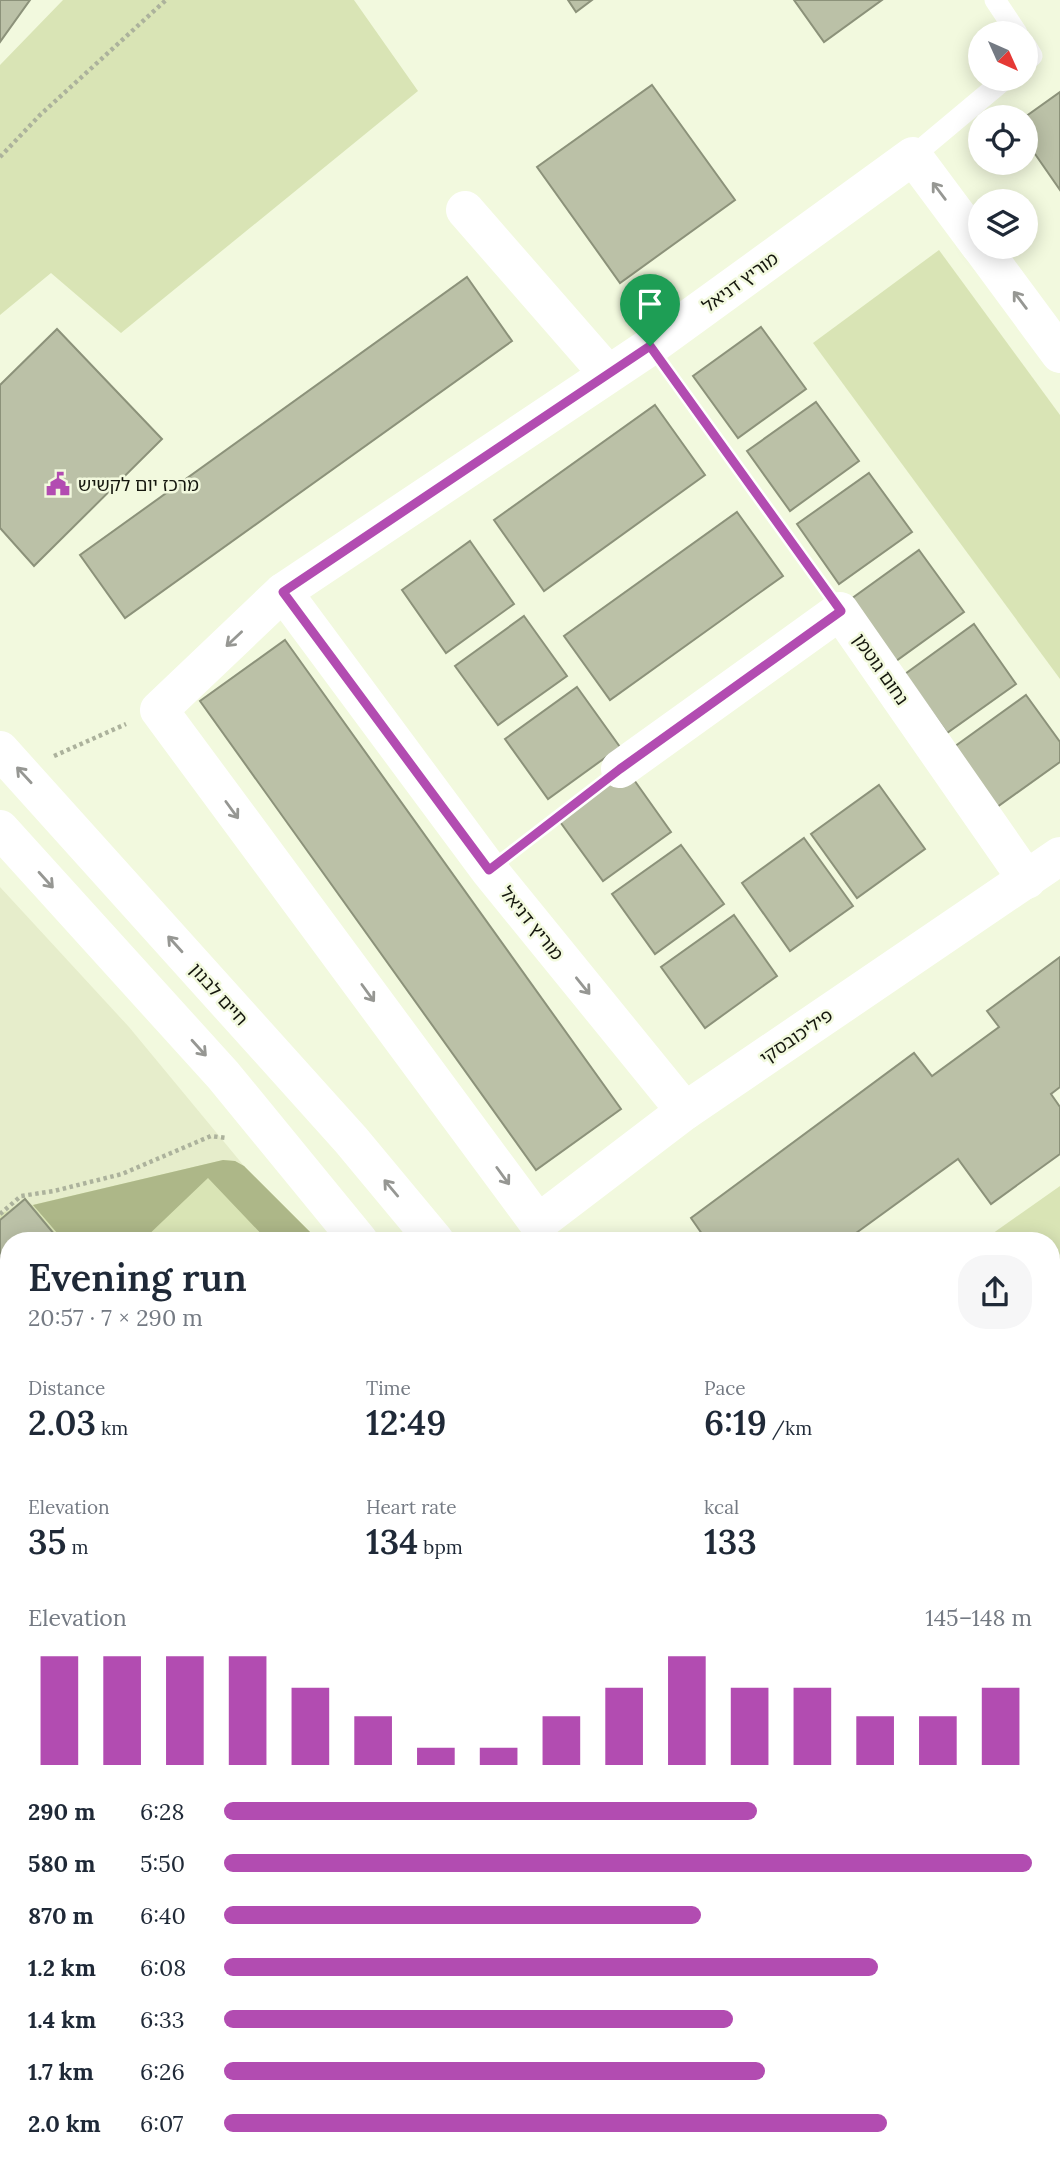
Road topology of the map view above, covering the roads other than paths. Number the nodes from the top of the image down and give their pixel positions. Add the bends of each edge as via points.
1 (995, 0) edge
2 (1009, 21) edge
3 (991, 91) edge
4 (913, 156) junction
5 (465, 210) dead end
6 (968, 230) edge
7 (990, 259) edge
8 (1060, 354) edge
9 (608, 374) junction
10 (283, 592) junction
11 (10, 761) edge
12 (620, 769) road end
13 (0, 829) edge
14 (1060, 856) edge
15 (1027, 880) junction
16 (685, 1111) junction
17 (352, 1232) edge
18 (428, 1232) edge

1 - 2 lane
3 - 4 lane
6 -> 4 street
4 - 9 street, מוריץ דניאל
5 - 9 street
8 -> 7 street
9 - 10 street, מוריץ דניאל
10 -> 16 street, מוריץ דניאל via 489,870
10 -> 16 street, פיליכובסקי via 159,710 538,1223
18 -> 11 street, חיים לבנון via 351,1140
12 - 15 street, נחום גוטמן via 841,611
13 -> 17 street via 223,1075
14 - 15 street, פיליכובסקי
15 - 16 street, פיליכובסקי

